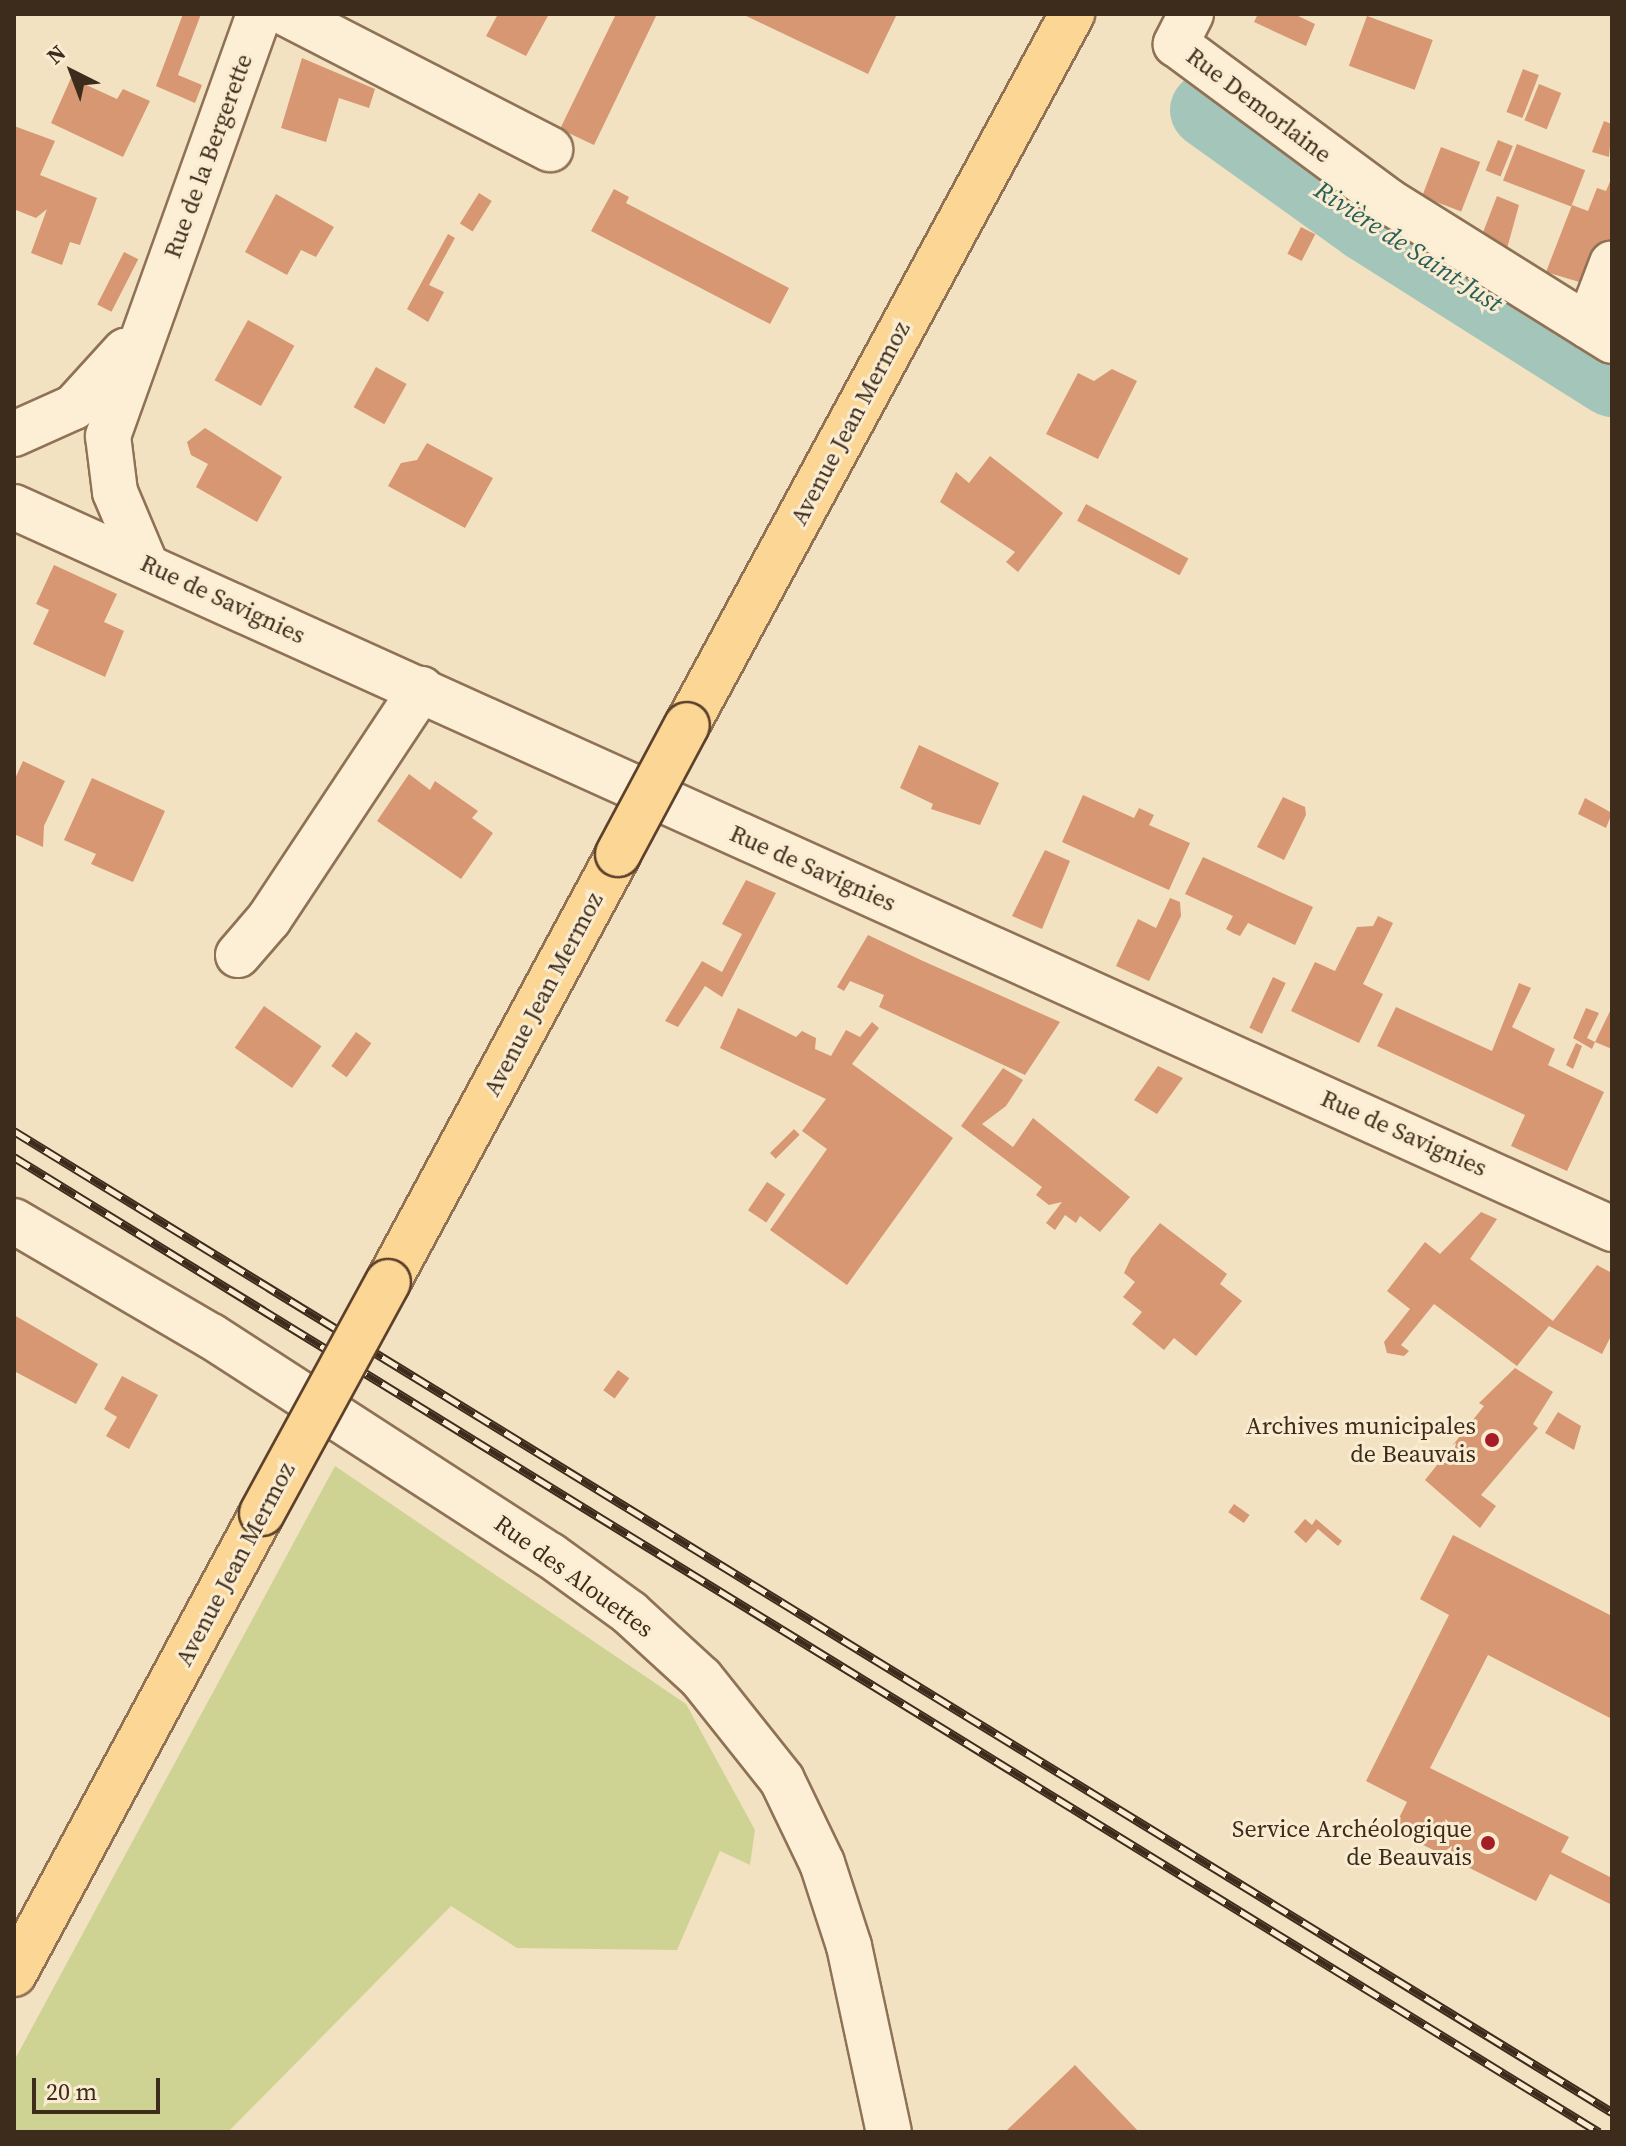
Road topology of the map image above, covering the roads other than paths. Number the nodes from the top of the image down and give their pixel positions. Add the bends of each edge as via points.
1 (259, 14) edge
2 (287, 14) edge
3 (1072, 14) edge
4 (1191, 14) edge
5 (550, 149) dead end
6 (1612, 263) edge
7 (157, 297) junction
8 (1600, 333) edge
9 (14, 434) edge
10 (14, 507) edge
11 (145, 563) junction
12 (421, 689) junction
13 (238, 955) dead end
14 (14, 1221) edge
15 (1612, 1229) edge
16 (14, 1974) edge
17 (889, 2132) edge

1 - 7 street, Rue de la Bergerette
2 - 5 street
3 - 16 main road, Avenue Jean Mermoz, bridge
4 - 8 street, Rue Demorlaine via 1176,44 1388,201
6 - 8 street
7 - 9 street, Rue de la Bergerette via 93,391 49,421
7 - 11 street, Rue de la Bergerette via 108,436 115,492
10 - 11 street, Rue de Savignies
11 - 12 street, Rue de Savignies
12 - 13 street via 269,919
12 - 15 street, Rue de Savignies
14 - 17 street, Rue des Alouettes via 249,1360 550,1555 630,1613 701,1678 782,1780 822,1863 849,1946

